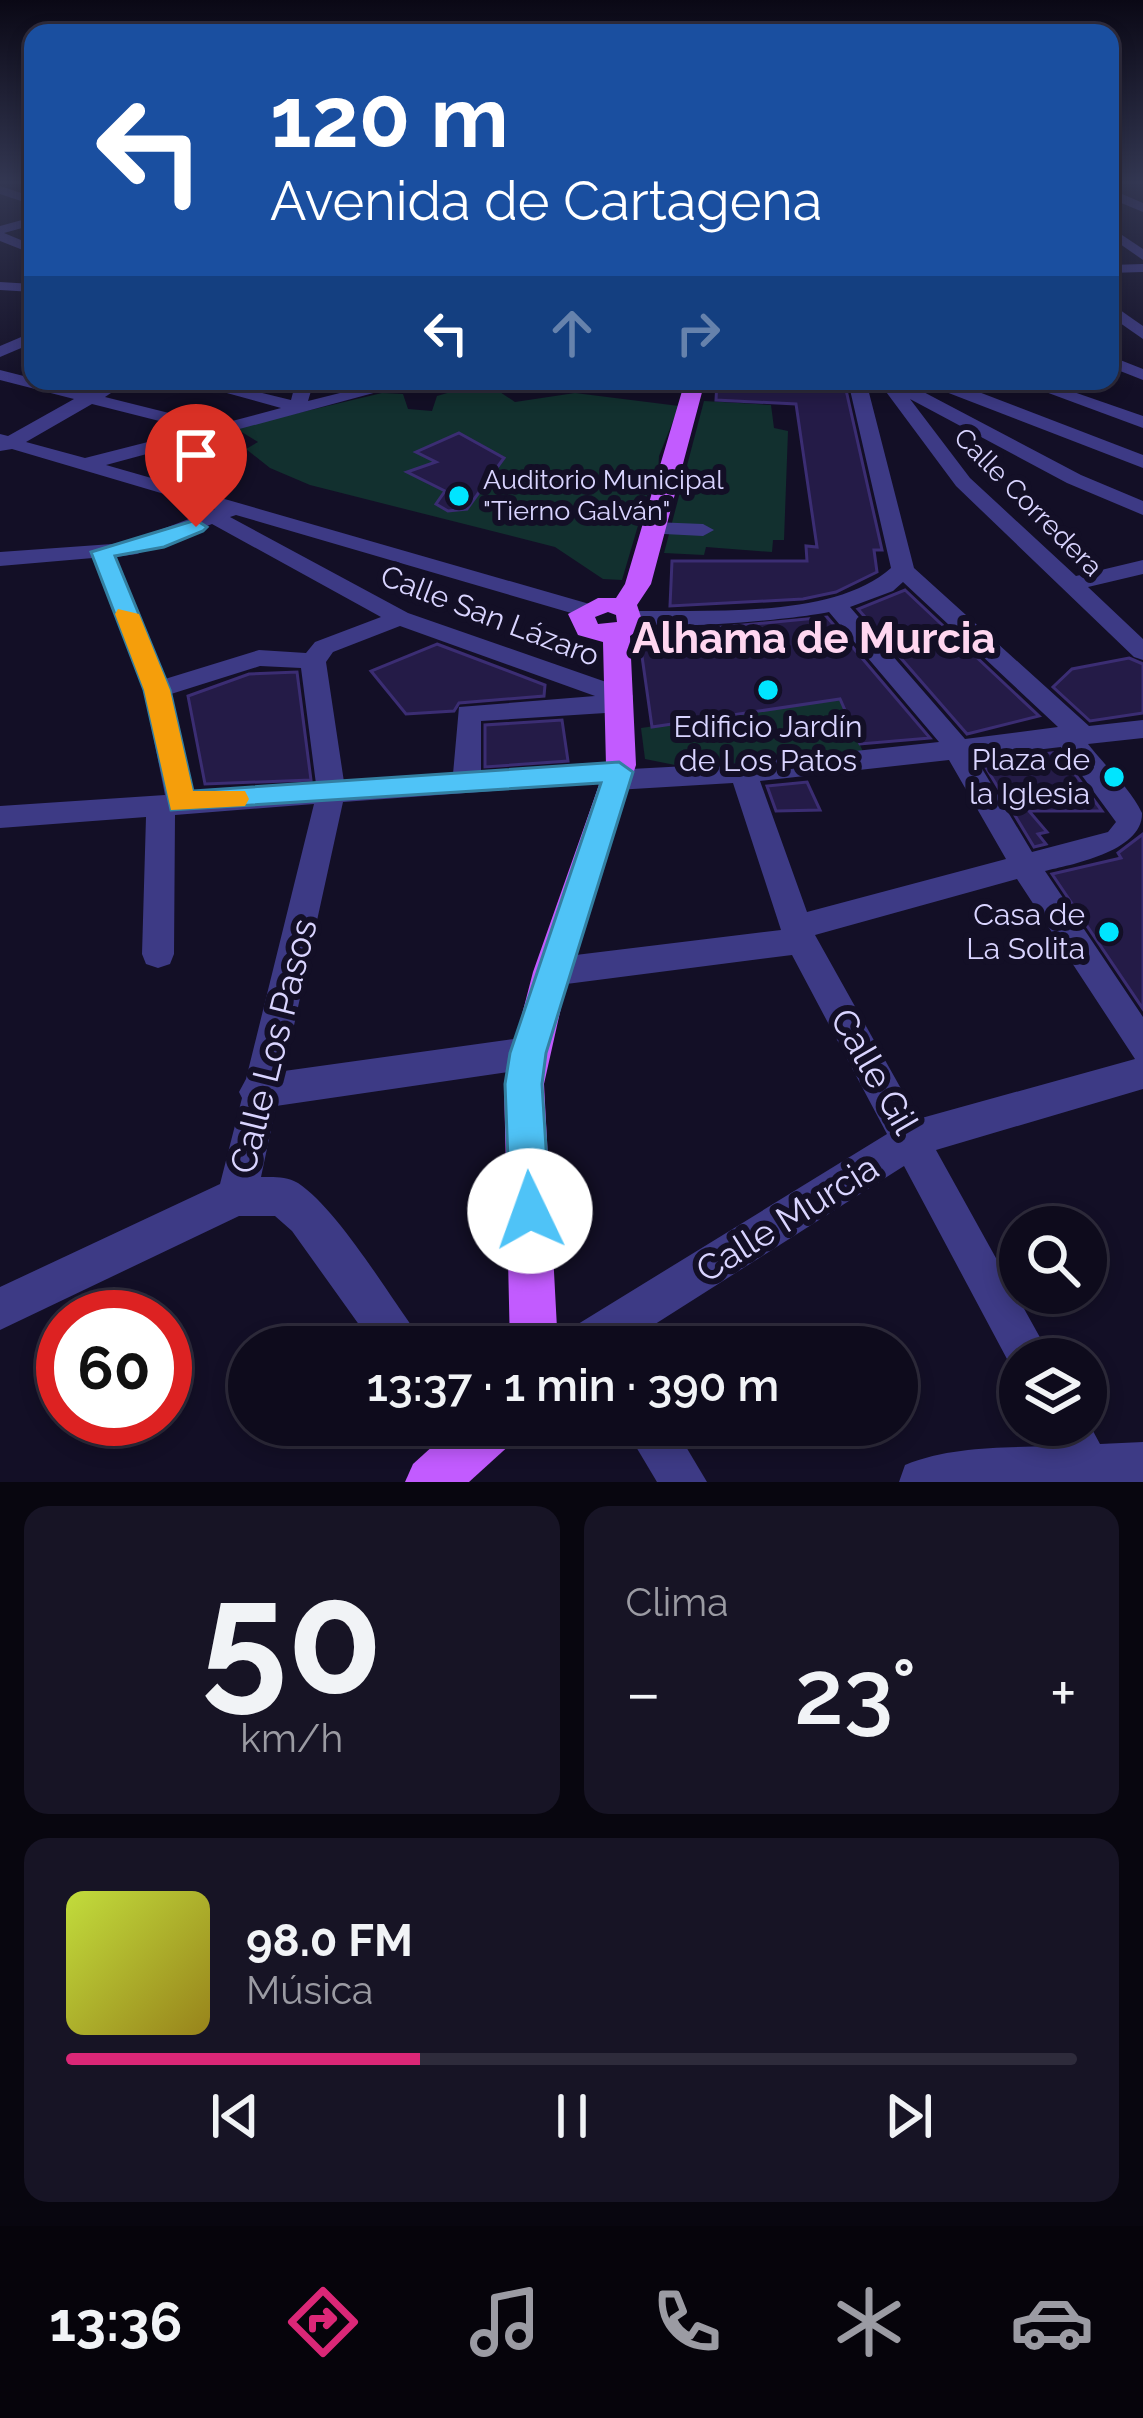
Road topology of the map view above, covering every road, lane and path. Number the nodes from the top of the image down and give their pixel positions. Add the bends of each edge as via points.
1 (1119, 316) edge
2 (1143, 338) edge
3 (59, 390) edge
4 (104, 390) edge
5 (229, 390) edge
6 (303, 390) edge
7 (371, 390) edge
8 (692, 390) edge
9 (859, 390) edge
10 (896, 390) edge
11 (899, 390) edge
12 (963, 390) edge
13 (1051, 390) edge
14 (90, 398) junction
15 (298, 407) junction
16 (1143, 422) edge
17 (213, 429) junction
18 (3, 444) edge
19 (1143, 462) edge
20 (86, 464) junction
21 (1143, 509) edge
22 (226, 512) junction
23 (653, 529) junction
24 (703, 530) dead end
25 (102, 552) junction
26 (0, 559) edge
27 (1143, 567) edge
28 (903, 570) junction
29 (1071, 584) junction
30 (835, 604) junction
31 (400, 619) junction
32 (610, 620) junction
33 (1143, 652) edge
34 (314, 662) junction
35 (157, 690) junction
36 (620, 699) junction
37 (1143, 729) edge
38 (1073, 734) junction
39 (955, 749) junction
40 (743, 773) junction
41 (617, 776) junction
42 (467, 780) junction
43 (332, 791) junction
44 (171, 803) junction
45 (1, 812) edge
46 (1025, 866) junction
47 (799, 934) junction
48 (158, 954) dead end
49 (551, 972) junction
50 (1143, 1046) edge
51 (528, 1053) junction
52 (1143, 1073) edge
53 (257, 1092) junction
54 (914, 1138) junction
55 (237, 1197) junction
56 (0, 1309) edge
57 (385, 1326) edge
58 (533, 1326) edge
59 (619, 1326) edge
60 (1019, 1338) edge
61 (660, 1446) edge
62 (1072, 1446) edge
63 (1079, 1446) edge
64 (1143, 1465) edge
65 (684, 1482) edge
66 (922, 1482) edge

1 - 2 street
3 - 14 street
4 - 14 street
5 - 15 street
6 - 15 street
7 - 15 street
8 - 23 main road
9 - 28 street
10 - 29 street, Calle Corredera via 963,482
11 - 21 street
12 - 19 street
13 - 16 street
14 - 17 street
14 - 18 street
15 - 17 street
17 - 20 street
18 - 20 street
20 - 22 street
22 - 25 street via 157,542
22 - 31 street, Calle San Lázaro
22 - 32 street
23 - 24 street
23 - 32 main road via 638,584
25 - 26 street
25 - 35 street
27 - 29 street
28 - 30 street
28 - 38 street
29 - 33 street, Calle Corredera
30 - 32 street
30 - 39 street
31 - 34 street via 324,647
31 - 36 street, Calle San Lázaro
32 - 36 main road
34 - 35 street via 260,658
34 - 43 street, Calle Los Pasos
35 - 44 street
36 - 41 main road
36 - 42 street via 468,713
37 - 38 street
38 - 39 street
38 - 46 street via 1132,822 1100,848
39 - 40 street
39 - 46 street
40 - 41 street
40 - 47 street, Calle Gil
41 - 42 street
41 - 49 main road
42 - 43 street
43 - 44 street
43 - 53 street, Calle Los Pasos
44 - 45 street
44 - 48 street
46 - 47 street
46 - 50 street
47 - 49 street
47 - 54 street, Calle Gil
49 - 51 main road
51 - 53 street
51 - 58 main road
52 - 54 street, Calle Murcia
53 - 55 street, Calle Los Pasos
54 - 59 street, Calle Murcia
54 - 60 street, Calle Gil
55 - 56 street
55 - 57 street, Calle Los Pasos via 293,1202
61 - 65 street
62 - 66 street
63 - 64 street

